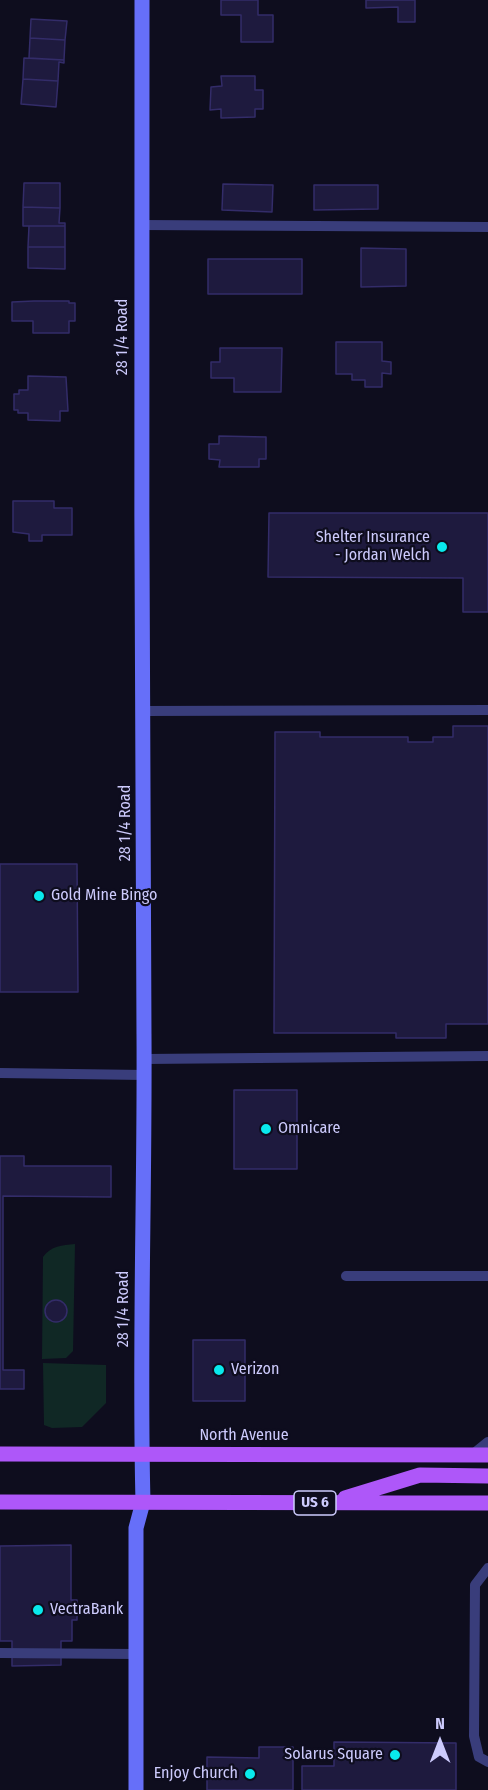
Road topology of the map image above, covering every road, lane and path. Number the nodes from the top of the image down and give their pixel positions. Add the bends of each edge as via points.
1 (142, 0) edge
2 (141, 225) junction
3 (488, 227) edge
4 (488, 710) edge
5 (143, 711) junction
6 (488, 1056) edge
7 (144, 1059) junction
8 (0, 1073) edge
9 (144, 1075) junction
10 (346, 1276) dead end
11 (488, 1276) edge
12 (488, 1442) edge
13 (0, 1454) edge
14 (142, 1454) junction
15 (472, 1455) junction
16 (488, 1455) edge
17 (488, 1476) edge
18 (0, 1502) edge
19 (143, 1502) junction
20 (327, 1503) junction
21 (488, 1503) edge
22 (488, 1568) edge
23 (0, 1653) edge
24 (136, 1654) junction
25 (488, 1762) edge
26 (136, 1790) edge

1 - 2 street, 28 1/4 Road
2 - 3 lane
2 - 5 street, 28 1/4 Road
4 - 5 lane
5 - 7 street, 28 1/4 Road
6 - 7 lane
7 - 9 street, 28 1/4 Road
8 - 9 lane
9 - 14 street, 28 1/4 Road
10 - 11 lane
12 - 15 lane
13 - 14 main road, North Avenue
14 - 15 main road, North Avenue
14 - 19 street, 28 1/4 Road
15 - 16 main road, North Avenue
17 - 20 main road via 420,1475
18 - 19 main road, US 6
19 - 20 main road, US 6
19 - 24 street, 28 1/4 Road via 136,1528
20 - 21 main road, US 6
22 - 25 lane via 475,1584 474,1736 479,1757
23 - 24 lane
24 - 26 street, 28 1/4 Road

